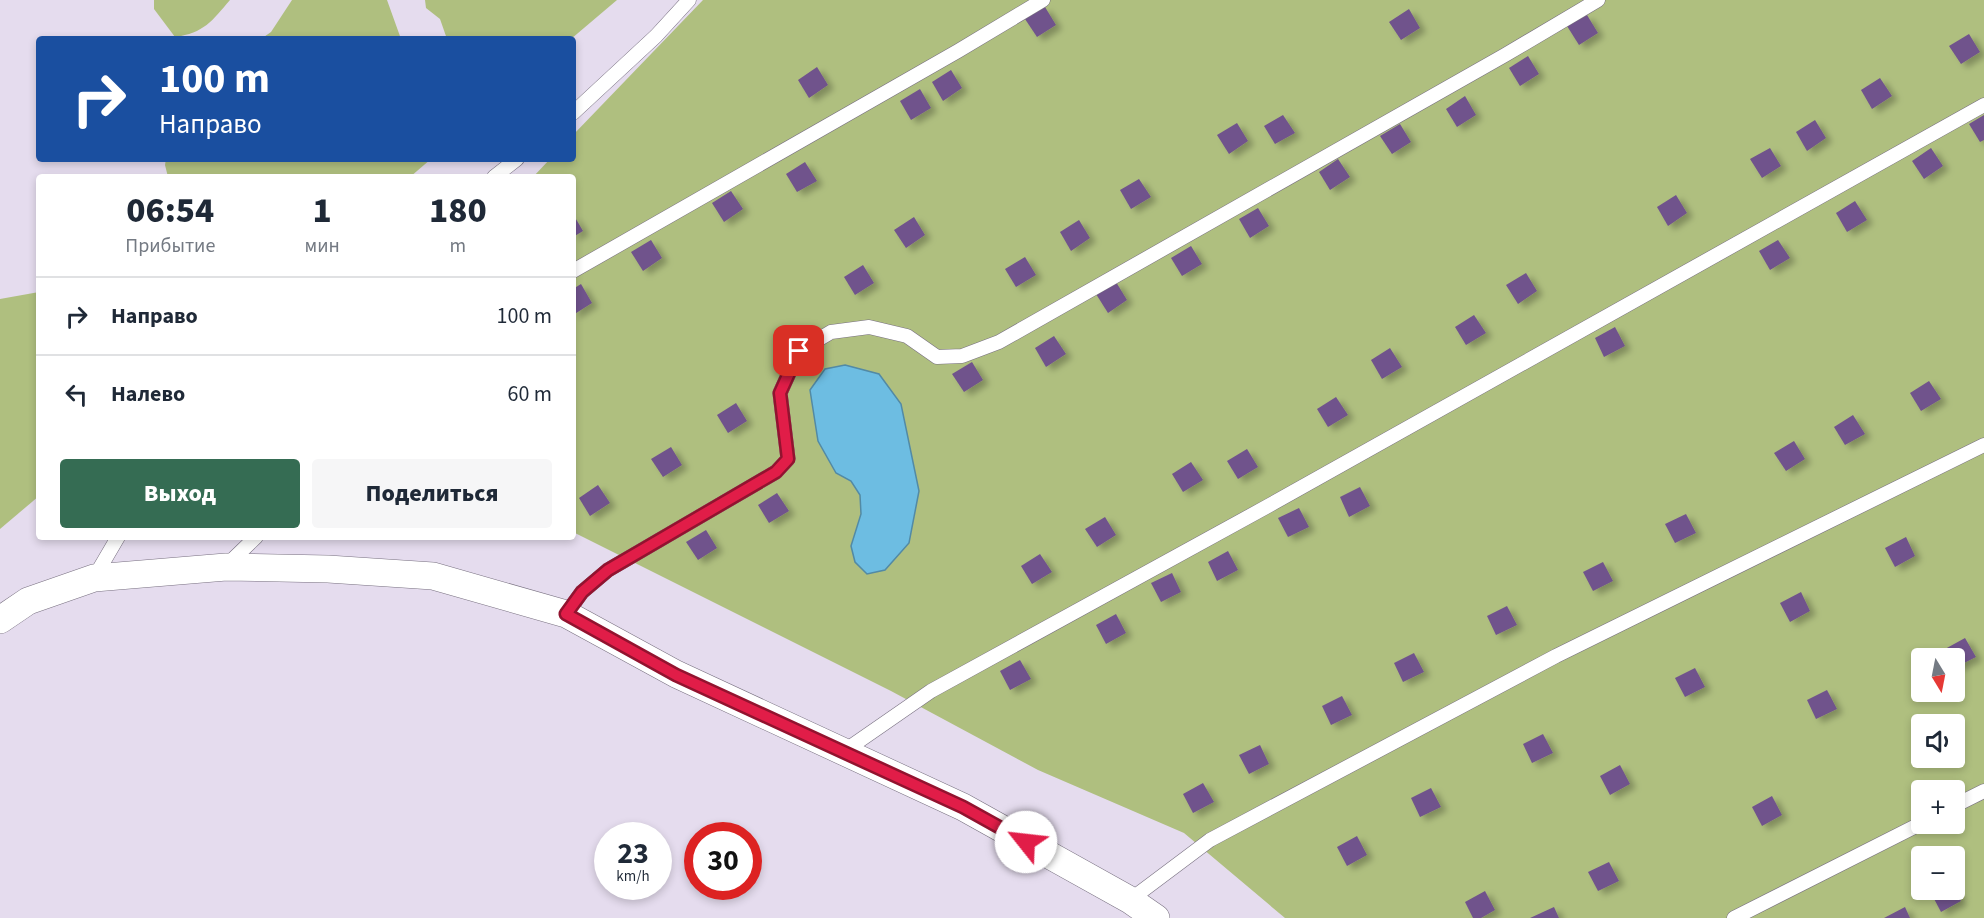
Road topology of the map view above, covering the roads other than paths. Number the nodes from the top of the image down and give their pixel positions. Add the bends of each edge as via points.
1 (689, 0) edge
2 (1043, 0) edge
3 (1598, 0) edge
4 (1984, 105) edge
5 (576, 110) edge
6 (513, 162) edge
7 (498, 174) edge
8 (576, 269) edge
9 (1984, 445) edge
10 (116, 540) edge
11 (253, 540) edge
12 (226, 567) junction
13 (94, 578) junction
14 (566, 614) junction
15 (0, 620) edge
16 (843, 752) junction
17 (1984, 791) edge
18 (1965, 800) edge
19 (1911, 829) edge
20 (1130, 900) junction
21 (1156, 918) edge
22 (1734, 918) edge

1 - 5 lane
2 - 8 lane
3 - 14 lane via 999,342 962,356 937,357 908,336 870,327 831,332 799,351 780,393 788,459 776,472 608,570 582,592
4 - 16 lane via 1289,495 930,691
6 - 7 lane
9 - 20 lane via 1535,667 1210,840
10 - 13 lane
11 - 12 lane
12 - 13 street
12 - 14 street via 433,576
13 - 15 street via 28,601
14 - 16 street via 676,675
16 - 20 street via 963,807
17 - 18 lane
19 - 22 lane
20 - 21 street

